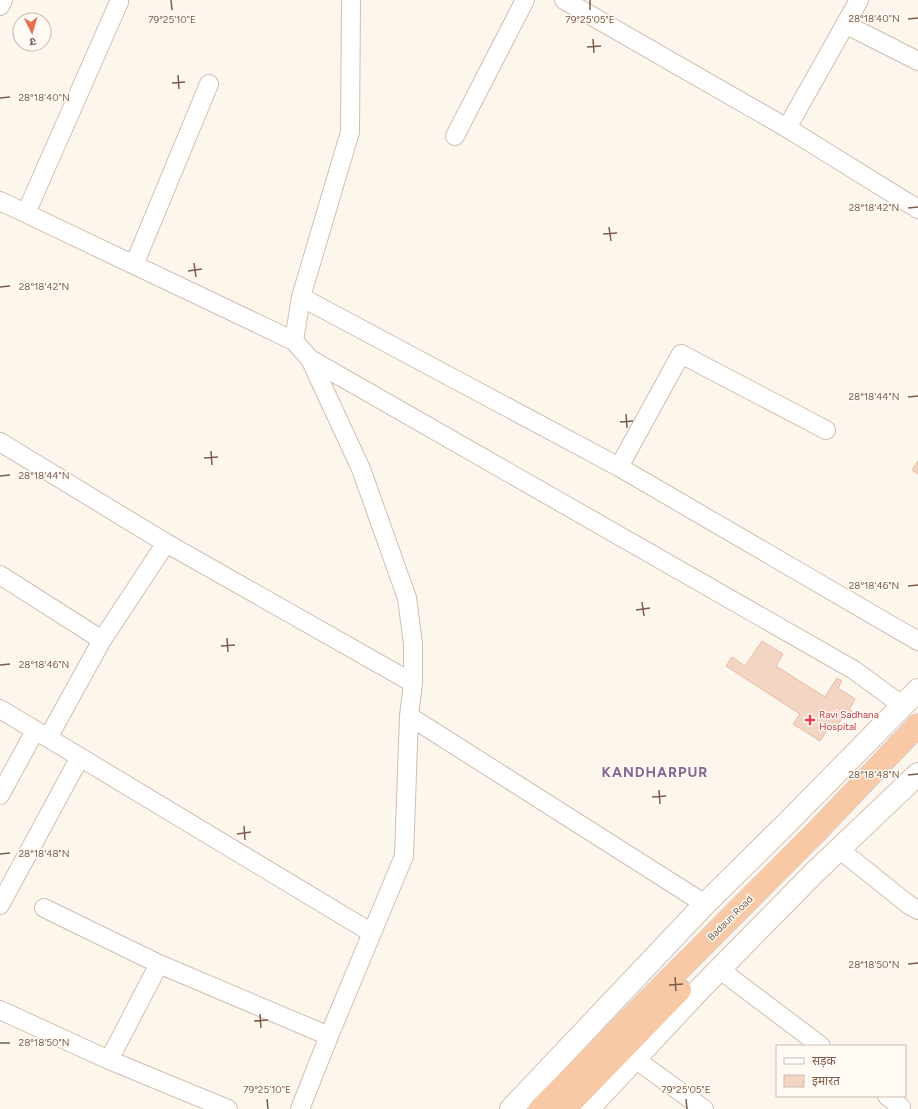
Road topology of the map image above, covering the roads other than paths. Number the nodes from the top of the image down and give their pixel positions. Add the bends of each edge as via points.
1 (3, 0) edge
2 (351, 0) edge
3 (525, 0) edge
4 (564, 0) edge
5 (858, 0) edge
6 (119, 2) dead end
7 (0, 6) edge
8 (845, 24) junction
9 (918, 61) edge
10 (209, 84) dead end
11 (787, 128) junction
12 (455, 136) dead end
13 (0, 201) edge
14 (918, 210) edge
15 (26, 213) junction
16 (134, 265) junction
17 (301, 297) junction
18 (294, 341) junction
19 (310, 359) junction
20 (826, 430) dead end
21 (0, 442) edge
22 (620, 467) junction
23 (166, 543) junction
24 (0, 574) edge
25 (102, 640) junction
26 (918, 641) edge
27 (412, 683) junction
28 (918, 690) edge
29 (903, 706) junction
30 (0, 709) edge
31 (409, 716) junction
32 (918, 725) edge
33 (42, 735) junction
34 (918, 746) edge
35 (80, 757) junction
36 (918, 774) edge
37 (0, 795) edge
38 (839, 849) junction
39 (705, 904) junction
40 (0, 905) edge
41 (44, 908) dead end
42 (918, 910) edge
43 (372, 933) junction
44 (159, 964) junction
45 (720, 969) junction
46 (0, 1010) edge
47 (329, 1036) junction
48 (820, 1045) edge
49 (635, 1059) junction
50 (109, 1060) junction
51 (228, 1109) edge
52 (300, 1109) edge
53 (511, 1109) edge
54 (540, 1109) edge
55 (565, 1109) edge
56 (588, 1109) edge
57 (704, 1109) edge

1 - 7 street
2 - 17 street via 350,132
3 - 12 street
4 - 11 street
5 - 8 street
6 - 15 street
8 - 9 street
8 - 11 street
10 - 16 street
11 - 14 street
13 - 15 street
15 - 16 street
16 - 18 street
17 - 18 street
17 - 22 street
18 - 19 street
19 - 27 street via 361,469 407,598 413,644
19 - 29 street via 848,666
20 - 22 street via 681,354
21 - 23 street
22 - 26 street
23 - 25 street
23 - 27 street
24 - 25 street
25 - 33 street
27 - 31 street
28 - 29 main road
29 - 39 main road
30 - 33 street
31 - 39 street
31 - 43 street via 404,856
32 - 54 highway, Badaun Road via 819,829
33 - 35 street
33 - 37 street
34 - 55 highway
35 - 40 street
35 - 43 street
36 - 38 main road
38 - 42 street
38 - 45 main road
39 - 53 main road
41 - 44 street
43 - 47 street
44 - 47 street
44 - 50 street
45 - 48 street
45 - 49 main road
46 - 50 street
47 - 52 street
49 - 56 main road
49 - 57 street
50 - 51 street

